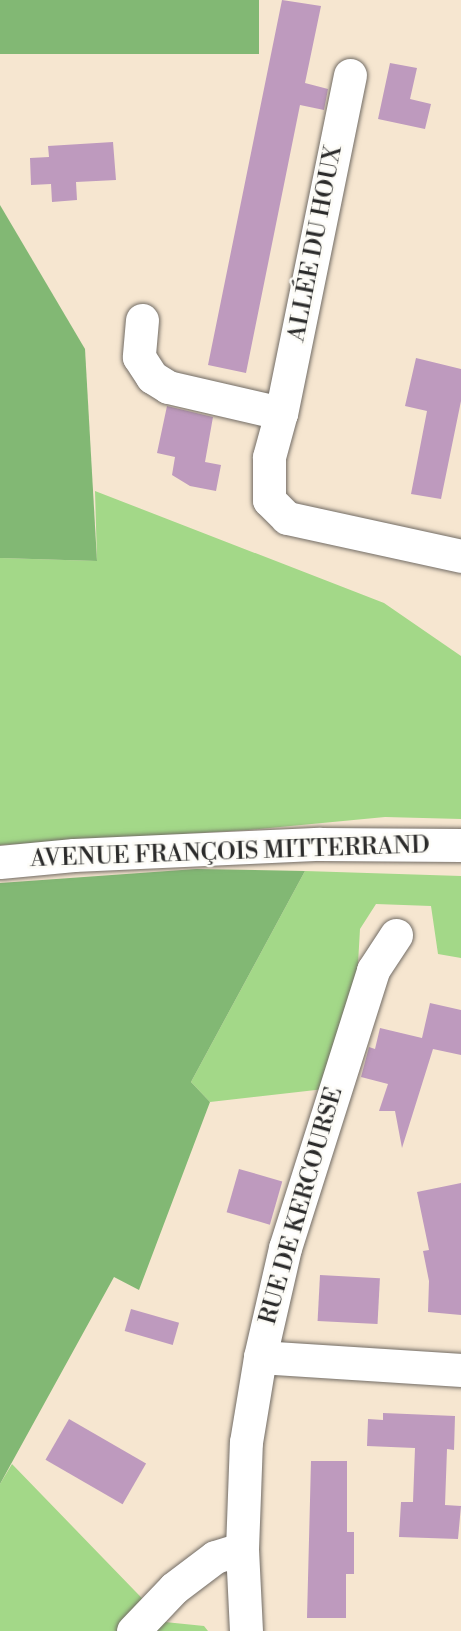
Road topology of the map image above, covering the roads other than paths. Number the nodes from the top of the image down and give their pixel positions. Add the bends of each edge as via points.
1 (350, 75) dead end
2 (142, 320) dead end
3 (281, 413) junction
4 (461, 556) edge
5 (461, 845) edge
6 (0, 862) edge
7 (396, 935) dead end
8 (260, 1358) junction
9 (461, 1370) edge
10 (242, 1549) junction
11 (133, 1631) edge
12 (246, 1631) edge

1 - 3 street, ALLÉE DU HOUX
2 - 3 street via 139,357 152,377 168,387
3 - 4 street, ALLÉE DU HOUX via 267,481 269,500 287,518
5 - 6 street, AVENUE FRANÇOIS MITTERRAND via 320,844
7 - 8 street, RUE DE KERCOURSE via 373,970 285,1248
8 - 9 street
8 - 10 street, RUE DE KERCOURSE via 246,1442
10 - 11 street via 215,1557 174,1588
10 - 12 street, RUE DE KERCOURSE

